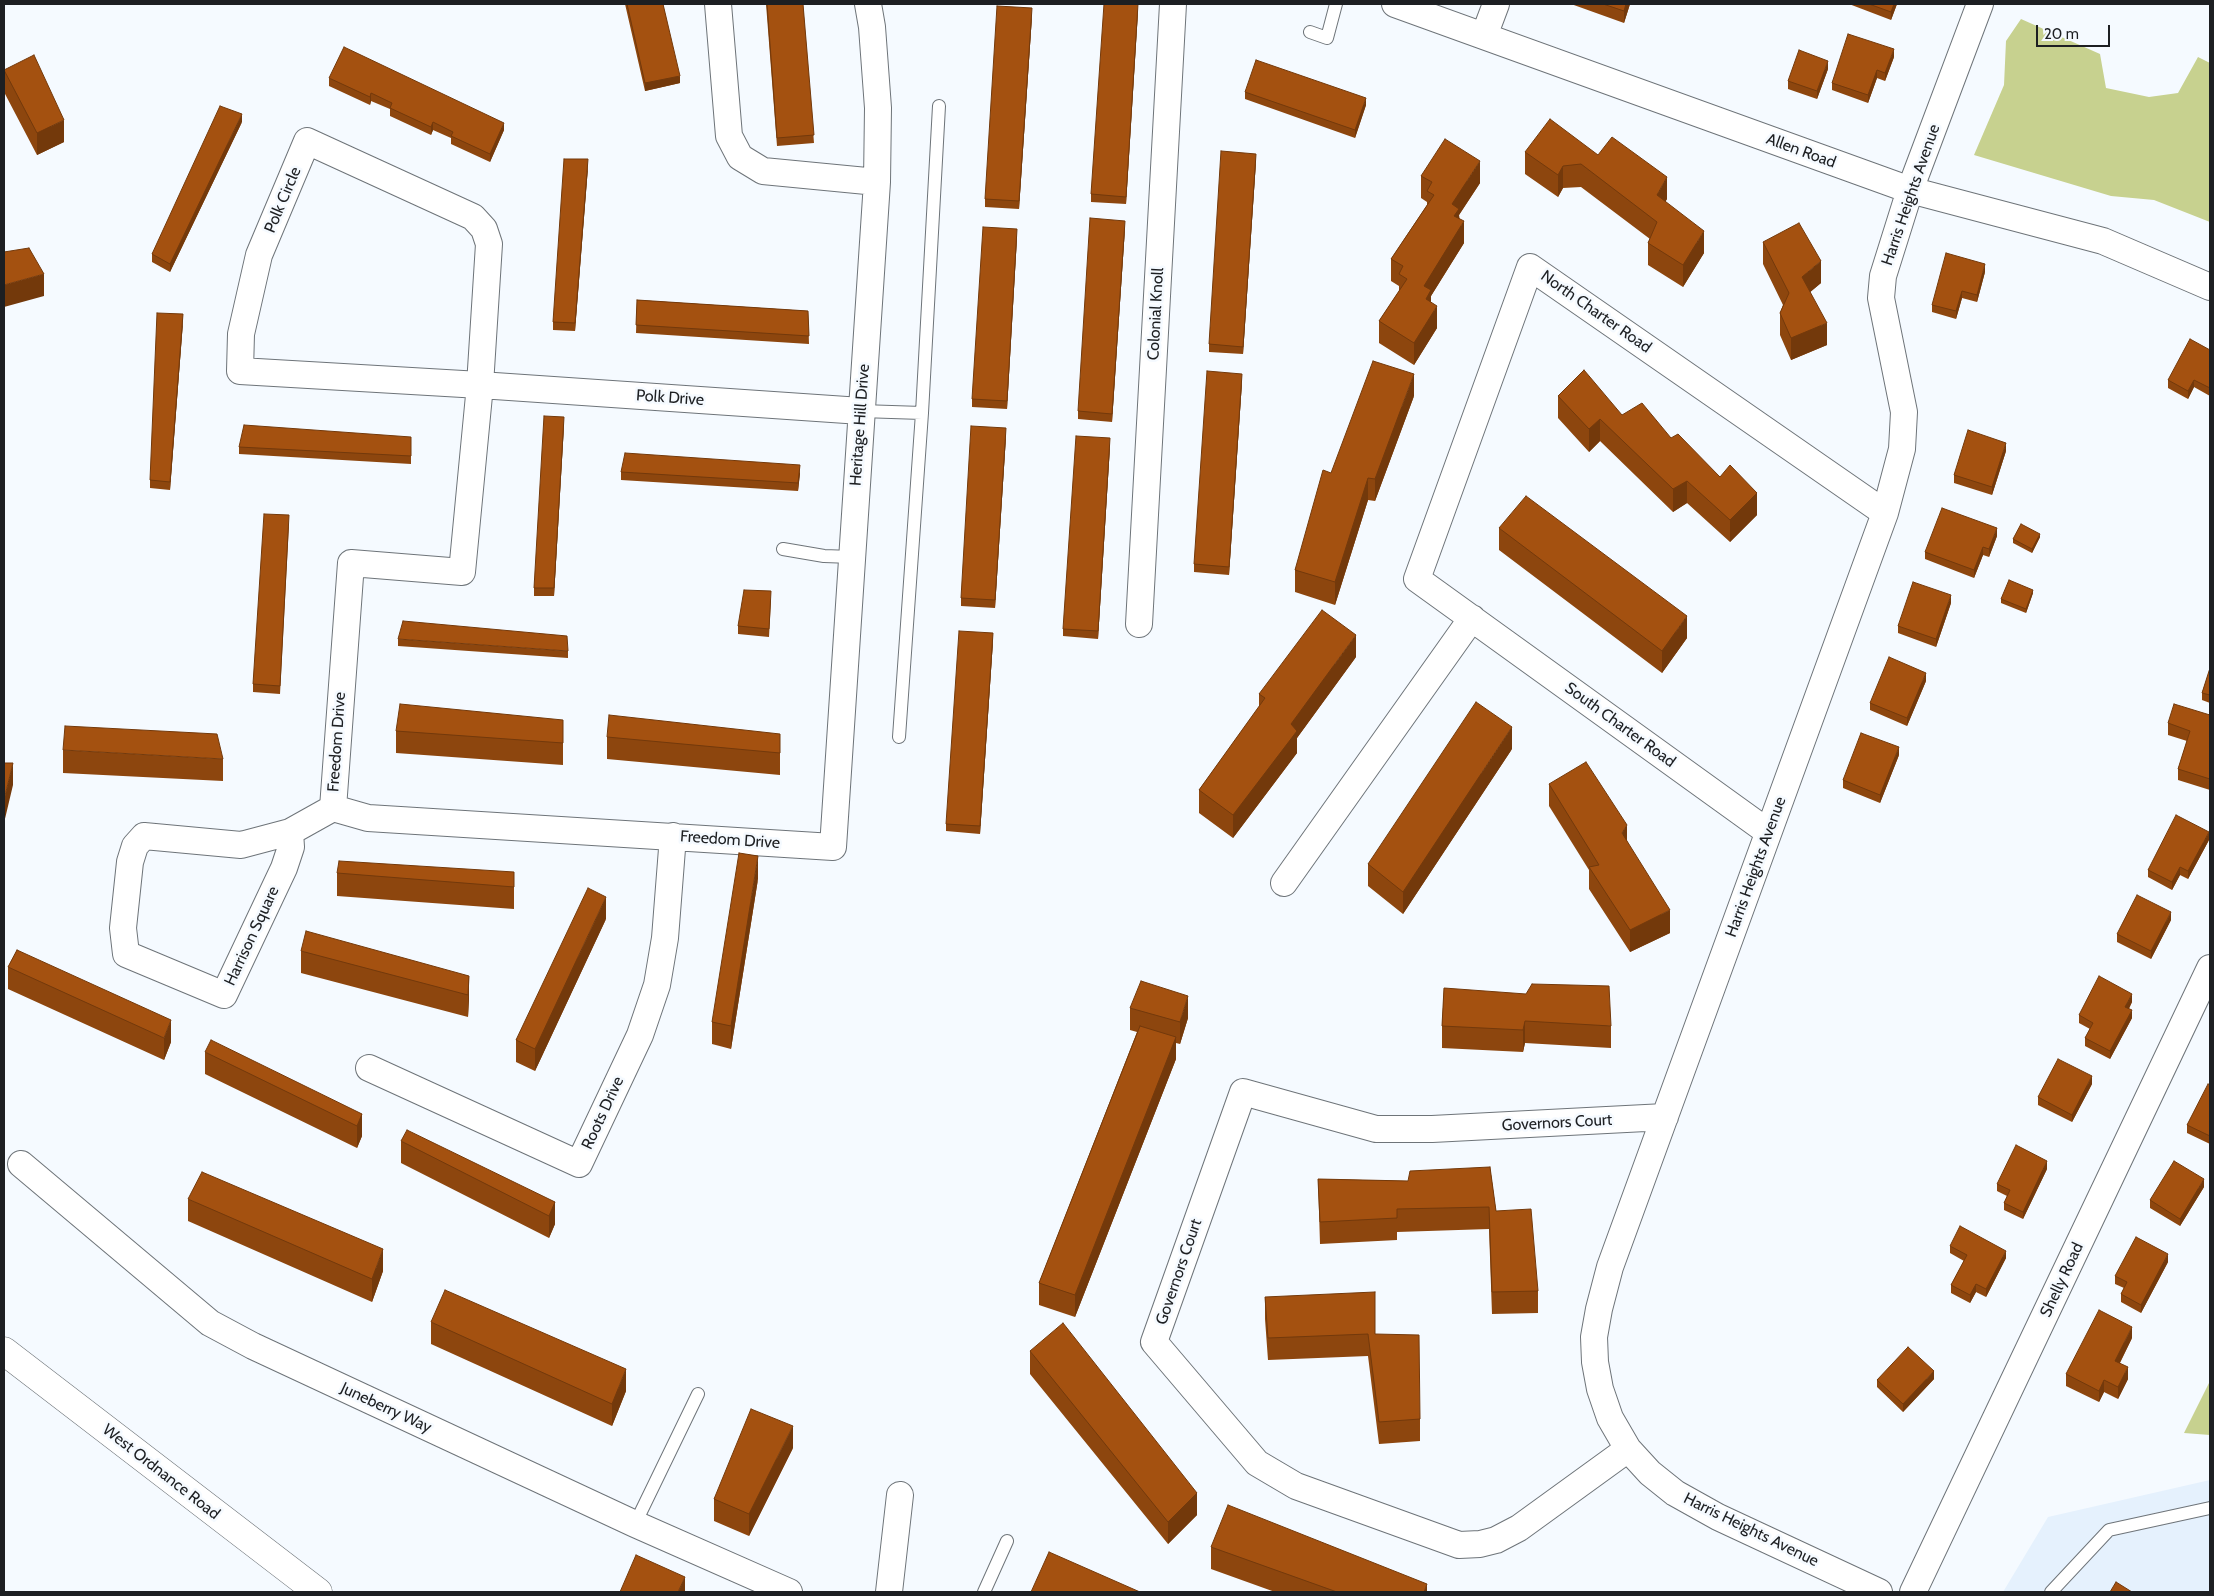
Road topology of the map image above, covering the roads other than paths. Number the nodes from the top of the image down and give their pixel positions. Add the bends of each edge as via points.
1 (718, 4) edge
2 (868, 4) edge
3 (1173, 4) edge
4 (1336, 4) edge
5 (1395, 4) edge
6 (1496, 4) edge
7 (1980, 4) edge
8 (1310, 32) dead end
9 (1484, 36) junction
10 (939, 106) dead end
11 (877, 182) junction
12 (1910, 190) junction
13 (2210, 287) edge
14 (480, 385) junction
15 (861, 411) junction
16 (922, 413) junction
17 (1885, 513) junction
18 (783, 549) dead end
19 (852, 557) junction
20 (1418, 578) joint
21 (1472, 618) junction
22 (1139, 624) dead end
23 (899, 737) dead end
24 (333, 808) junction
25 (290, 832) junction
26 (1768, 832) junction
27 (673, 836) junction
28 (833, 847) joint
29 (1284, 883) dead end
30 (2210, 968) edge
31 (369, 1068) dead end
32 (1665, 1117) junction
33 (21, 1164) dead end
34 (4, 1351) edge
35 (698, 1394) dead end
36 (1628, 1449) junction
37 (900, 1495) dead end
38 (2210, 1508) edge
39 (635, 1524) junction
40 (1007, 1541) dead end
41 (310, 1590) edge
42 (776, 1590) edge
43 (889, 1592) edge
44 (984, 1592) edge
45 (1879, 1592) edge
46 (1913, 1592) edge
47 (2051, 1592) edge

1 - 11 street via 729,136 740,157 763,171
2 - 11 street, Heritage Hill Drive via 878,108
3 - 22 street, Colonial Knoll
4 - 8 lane via 1327,38
5 - 9 street, Allen Road
6 - 9 street
7 - 12 street, Harris Heights Avenue
9 - 12 street, Allen Road
10 - 16 lane
11 - 15 street, Heritage Hill Drive
12 - 13 street, Allen Road via 2103,241
12 - 17 street, Harris Heights Avenue via 1883,276 1881,298 1904,412 1902,449
14 - 14 street, Polk Circle via 489,244 484,229 473,217 307,141 259,256 241,334 240,371
14 - 15 street, Polk Drive
14 - 24 street, Freedom Drive via 462,572 351,563
15 - 16 lane
15 - 19 street, Heritage Hill Drive
16 - 23 lane
17 - 20 street, North Charter Road via 1530,266
17 - 26 street, Harris Heights Avenue
18 - 19 lane
19 - 28 street, Heritage Hill Drive
20 - 21 street, South Charter Road
21 - 26 street, South Charter Road
21 - 29 street
24 - 25 street, Harrison Square
24 - 27 street, Freedom Drive via 368,818
25 - 25 street, Harrison Square via 291,847 284,868 224,995 126,954 122,928 130,862 135,846 144,836 241,845
26 - 32 street, Harris Heights Avenue
27 - 28 street, Freedom Drive
27 - 31 street, Roots Drive via 665,938 657,986 640,1035 579,1164
30 - 46 street, Shelly Road
32 - 36 street, Harris Heights Avenue via 1610,1267 1594,1337 1600,1389 1610,1418
32 - 36 street, Governors Court via 1376,1129 1242,1092 1154,1342 1258,1462 1296,1486 1460,1544 1496,1540 1519,1528
33 - 39 street, Juneberry Way via 210,1323
34 - 41 main road, West Ordnance Road
35 - 39 lane
36 - 45 street, Harris Heights Avenue via 1675,1493
37 - 43 street
38 - 47 lane via 2109,1530
39 - 42 street, Juneberry Way
40 - 44 lane

